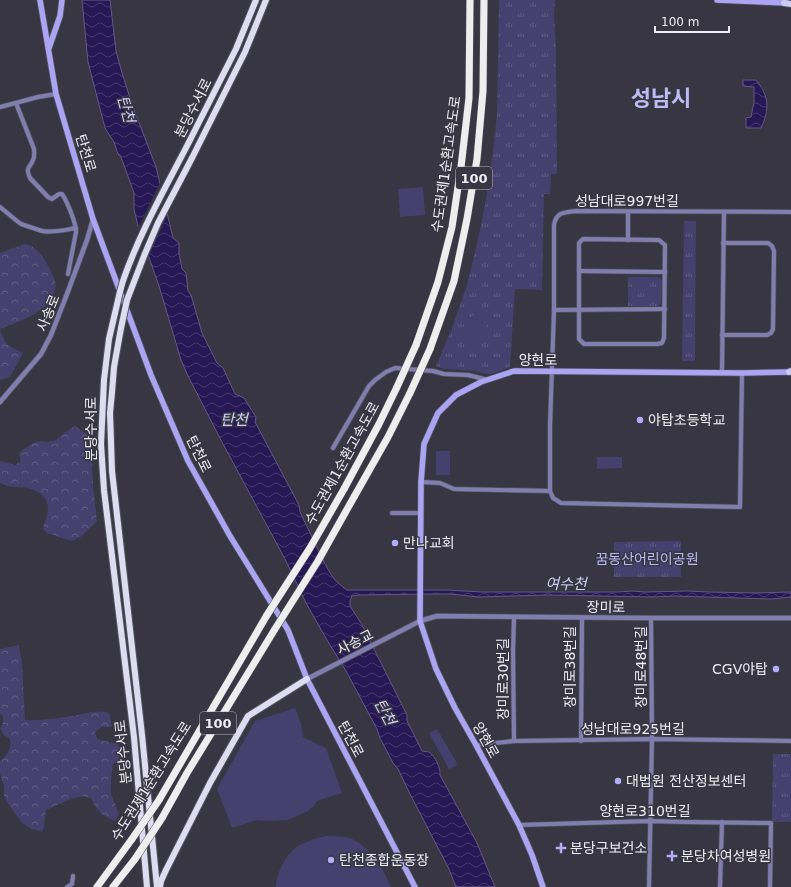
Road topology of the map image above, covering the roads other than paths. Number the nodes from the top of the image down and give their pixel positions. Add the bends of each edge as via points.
1 (40, 0) edge
2 (62, 0) edge
3 (256, 0) edge
4 (266, 0) edge
5 (717, 0) edge
6 (470, 1) edge
7 (484, 1) edge
8 (789, 3) edge
9 (48, 50) junction
10 (56, 94) junction
11 (16, 103) junction
12 (0, 107) edge
13 (0, 207) edge
14 (628, 212) junction
15 (724, 212) junction
16 (791, 212) edge
17 (93, 219) junction
18 (76, 228) junction
19 (628, 240) junction
20 (723, 243) junction
21 (579, 271) junction
22 (665, 272) junction
23 (68, 274) dead end
24 (665, 309) junction
25 (554, 310) junction
26 (579, 310) junction
27 (722, 335) junction
28 (552, 372) junction
29 (722, 372) junction
30 (790, 372) edge
31 (742, 373) junction
32 (488, 380) junction
33 (0, 402) edge
34 (333, 448) dead end
35 (421, 482) junction
36 (550, 491) junction
37 (392, 513) dead end
38 (421, 513) junction
39 (514, 617) junction
40 (582, 618) junction
41 (651, 618) junction
42 (791, 618) edge
43 (420, 620) junction
44 (307, 679) junction
45 (652, 739) junction
46 (514, 741) junction
47 (581, 741) junction
48 (791, 741) edge
49 (476, 746) junction
50 (650, 821) junction
51 (722, 822) junction
52 (519, 825) junction
53 (73, 876) dead end
54 (67, 887) edge
55 (97, 887) edge
56 (113, 887) edge
57 (148, 887) edge
58 (157, 887) edge
59 (160, 887) edge
60 (415, 887) edge
61 (543, 887) edge
62 (649, 887) edge
63 (720, 887) edge
64 (770, 887) edge

1 - 9 main road, 탄천로
2 - 9 main road via 60,16
3 - 57 highway, 분당수서로, bridge via 236,48 140,239 124,279 115,313 104,380 101,444 104,490 134,737
4 - 58 highway, 분당수서로, bridge via 245,52 144,256 127,300 114,367 110,413 112,471
5 - 8 main road
6 - 55 highway, 수도권제1순환고속도로 / 100, bridge via 469,98 453,220 438,282 416,345 379,424 310,548 267,615 159,800
7 - 56 highway, 수도권제1순환고속도로 / 100, bridge via 483,92 477,160 454,281 430,349 388,437 318,561 274,629 162,818
9 - 10 main road, 탄천로
10 - 11 street
10 - 17 main road, 탄천로
11 - 12 street
11 - 18 street via 34,150 33,160 27,169 28,174 48,197 52,199 62,194
13 - 18 street via 21,224 42,231
14 - 15 street, 성남대로997번길
14 - 19 street
14 - 25 street, 성남대로997번길 via 569,212 561,214 555,220
15 - 16 street, 성남대로997번길
15 - 20 street
17 - 33 street, 사송로 via 51,335 41,354
17 - 44 main road, 탄천로 via 151,375 188,461 230,536 288,630
18 - 23 street
19 - 21 street via 583,239 579,243
19 - 22 street via 659,240 665,245
20 - 27 street
20 - 27 street via 768,243 772,246 774,291 771,333
21 - 22 street
21 - 26 street
22 - 24 street
24 - 26 street
24 - 26 street via 664,338 662,343 657,344 584,344 579,339
25 - 26 street
25 - 28 street, 성남대로997번길
27 - 29 street
28 - 29 main road, 양현로
28 - 32 main road, 양현로 via 514,371
28 - 36 street, 성남대로997번길
29 - 31 main road, 양현로
30 - 31 main road, 양현로
31 - 36 street via 740,507 561,503 553,498
32 - 34 street via 468,375 395,368 369,386
32 - 35 main road, 양현로 via 456,395 438,413 424,444
35 - 36 street via 440,483 454,489
35 - 38 main road, 양현로
37 - 38 street
38 - 43 main road, 양현로
39 - 40 street, 장미로
39 - 43 street, 장미로 via 437,616
39 - 46 street, 장미로30번길
40 - 41 street, 장미로
40 - 47 street, 장미로38번길
41 - 42 street, 장미로
41 - 45 street, 장미로48번길
43 - 44 street, 사송교
43 - 49 main road, 양현로 via 436,670
44 - 59 highway via 248,716 210,783
44 - 60 main road, 탄천로
45 - 47 street, 성남대로925번길
45 - 48 street, 성남대로925번길
45 - 50 street, 장미로48번길
46 - 47 street, 성남대로925번길
46 - 49 street, 성남대로925번길
49 - 52 main road, 양현로
50 - 51 street, 양현로310번길
50 - 52 street, 양현로310번길
50 - 62 street, 장미로48번길
51 - 63 street
51 - 64 street, 양현로310번길 via 771,822
52 - 61 main road, 양현로
53 - 54 street via 72,884

